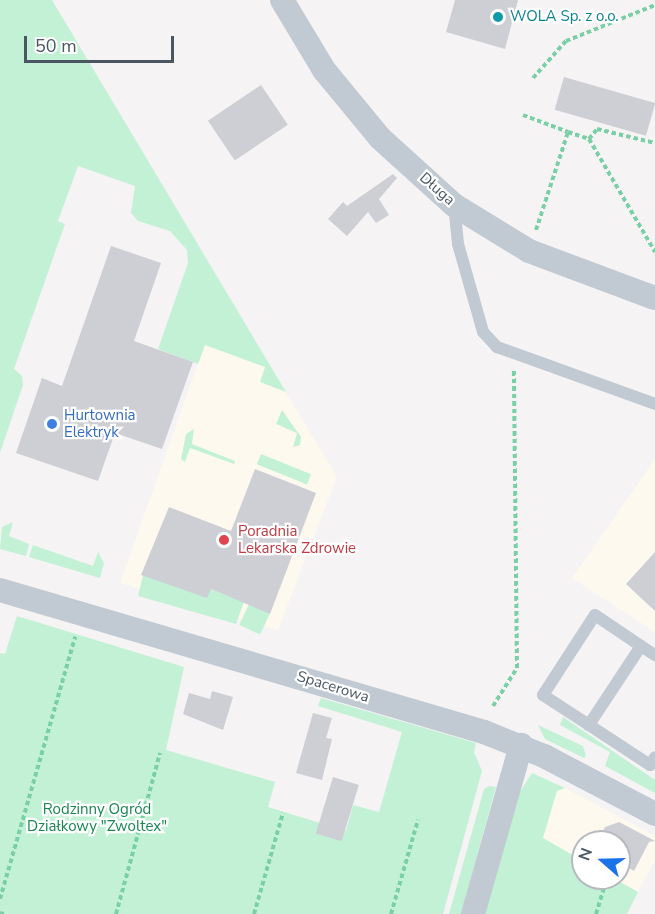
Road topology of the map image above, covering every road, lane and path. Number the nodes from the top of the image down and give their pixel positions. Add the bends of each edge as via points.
1 (282, 0) edge
2 (655, 5) edge
3 (533, 78) dead end
4 (523, 115) dead end
5 (568, 132) junction
6 (589, 139) junction
7 (655, 143) edge
8 (454, 205) junction
9 (529, 251) junction
10 (655, 252) edge
11 (655, 298) edge
12 (514, 353) junction
13 (655, 404) edge
14 (0, 590) edge
15 (75, 637) dead end
16 (641, 646) junction
17 (655, 655) edge
18 (493, 706) dead end
19 (589, 725) junction
20 (520, 745) junction
21 (160, 753) dead end
22 (655, 757) edge
23 (283, 813) dead end
24 (655, 813) edge
25 (418, 820) dead end
26 (603, 890) edge
27 (0, 899) edge
28 (116, 914) edge
29 (254, 914) edge
30 (391, 914) edge
31 (473, 914) edge
32 (596, 914) edge

1 - 8 street, Długa via 324,70 380,138
2 - 3 path via 566,41
4 - 5 path
5 - 6 path
5 - 9 path
6 - 7 path via 597,129
6 - 10 path
8 - 9 street, Długa
8 - 12 lane via 458,244 483,332 498,347
9 - 11 street, Długa
12 - 13 lane
12 - 18 path via 516,668
14 - 20 street, Spacerowa
15 - 27 path
16 - 17 lane
16 - 19 lane
16 - 19 lane via 595,615 543,695
19 - 22 lane via 650,765
20 - 24 street, Spacerowa
20 - 31 street
21 - 28 path
23 - 29 path
25 - 30 path
26 - 32 path

